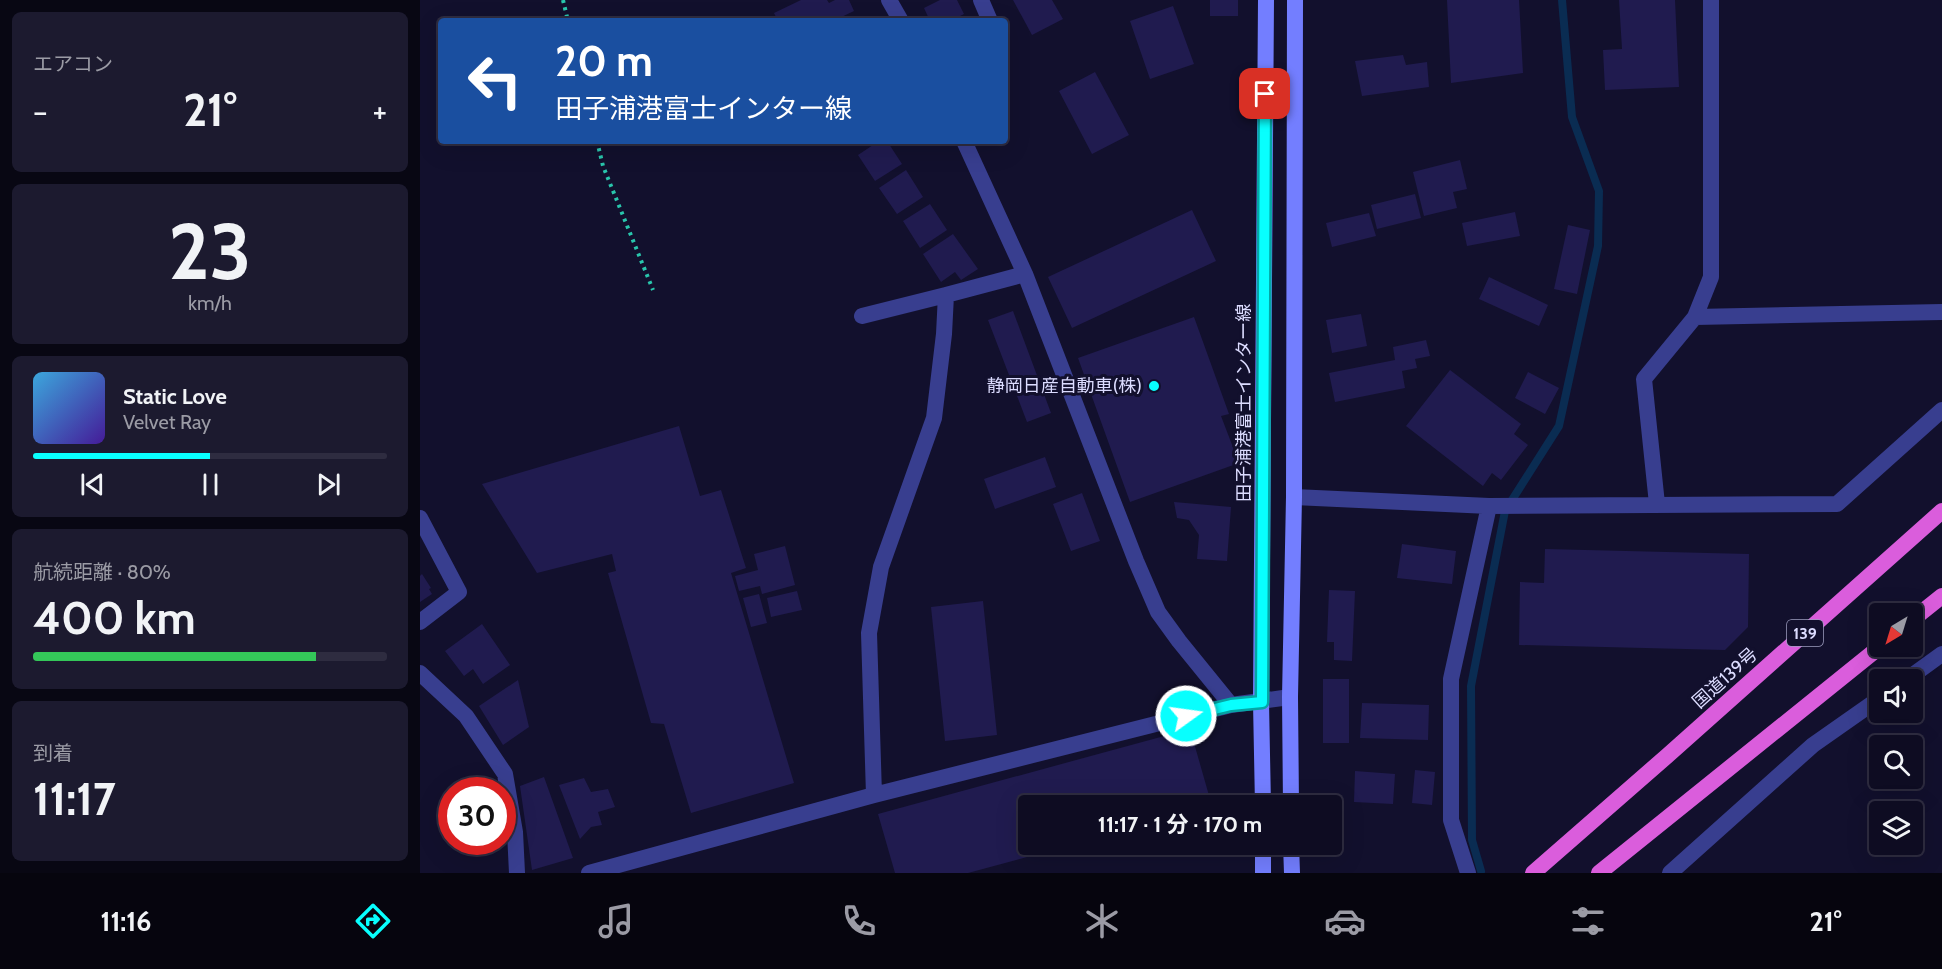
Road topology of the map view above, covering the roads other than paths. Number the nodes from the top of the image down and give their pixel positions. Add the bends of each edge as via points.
1 (889, 0) edge
2 (981, 0) edge
3 (1266, 0) edge
4 (1295, 0) edge
5 (1711, 0) edge
6 (899, 18) edge
7 (989, 18) edge
8 (967, 144) edge
9 (1025, 274) junction
10 (946, 295) junction
11 (1942, 312) edge
12 (862, 316) dead end
13 (1695, 317) junction
14 (1942, 410) edge
15 (1294, 497) junction
16 (1657, 504) junction
17 (1489, 506) junction
18 (1942, 511) edge
19 (420, 518) edge
20 (1942, 596) edge
21 (1923, 612) edge
22 (420, 622) edge
23 (1942, 654) edge
24 (1869, 656) edge
25 (1921, 669) edge
26 (420, 673) edge
27 (1290, 698) junction
28 (1262, 702) junction
29 (1231, 705) junction
30 (1869, 706) edge
31 (874, 795) junction
32 (1263, 795) edge
33 (1291, 795) edge
34 (1263, 855) edge
35 (1291, 855) edge
36 (517, 873) edge
37 (589, 873) edge
38 (1263, 873) edge
39 (1292, 873) edge
40 (1468, 873) edge
41 (1533, 873) edge
42 (1599, 873) edge
43 (1670, 873) edge

1 - 6 street
2 - 7 street
3 - 28 main road, 田子浦港富士インター線
4 - 15 main road
5 - 13 street via 1711,277
8 - 9 street
9 - 10 street
9 - 29 street via 1158,612
10 - 12 street
10 - 31 street via 934,418 881,567 869,633
11 - 13 street
13 - 16 street via 1644,379
14 - 16 street via 1837,504
15 - 17 street
15 - 27 main road
16 - 17 street
17 - 40 street via 1451,680 1451,820
18 - 41 highway, 国道139号 / 139
19 - 22 street via 459,592
20 - 21 highway
23 - 25 street
24 - 42 highway
26 - 36 street via 466,716 505,774
27 - 28 street
27 - 33 main road
28 - 29 street
28 - 32 main road, 田子浦港富士インター線
29 - 31 street
30 - 43 street via 1813,745
31 - 37 street
34 - 38 main road
35 - 39 main road

